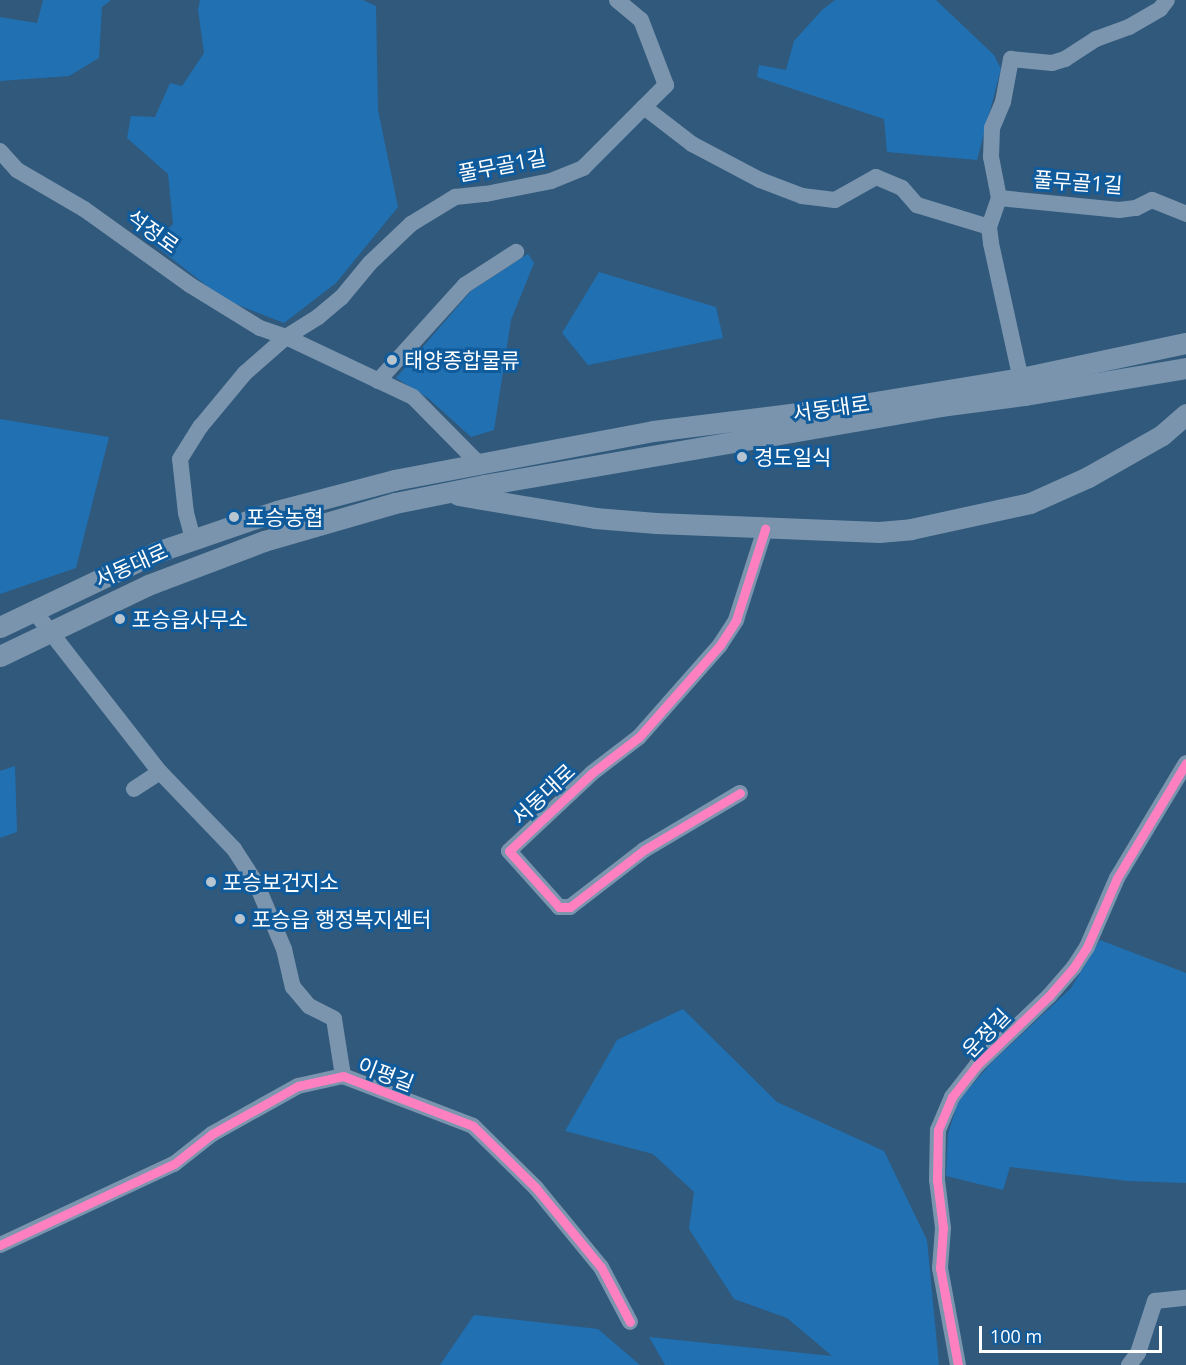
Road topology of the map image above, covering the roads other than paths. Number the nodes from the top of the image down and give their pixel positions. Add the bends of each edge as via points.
1 (617, 0) edge
2 (1167, 0) edge
3 (644, 107) junction
4 (0, 151) edge
5 (999, 198) junction
6 (1186, 214) edge
7 (989, 227) junction
8 (516, 252) dead end
9 (286, 337) junction
10 (1186, 343) edge
11 (1186, 369) edge
12 (378, 381) junction
13 (1023, 387) junction
14 (1186, 414) edge
15 (479, 464) junction
16 (445, 493) junction
17 (765, 529) junction
18 (193, 539) junction
19 (34, 610) junction
20 (0, 627) edge
21 (49, 633) junction
22 (0, 657) edge
23 (1186, 763) edge
24 (160, 772) junction
25 (134, 789) dead end
26 (740, 793) dead end
27 (343, 1076) junction
28 (0, 1245) edge
29 (1186, 1298) edge
30 (630, 1322) dead end
31 (958, 1365) edge
32 (1130, 1365) edge

1 - 3 street, 풀무골1길 via 641,20 666,85
2 - 5 street via 1160,9 1129,27 1096,39 1065,59 1052,63 1011,58 1003,102 992,128 991,158
3 - 7 street via 692,144 760,180 802,196 835,200 876,177 902,188 917,206
3 - 9 street, 풀무골1길 via 583,168 550,181 455,196 411,224 341,298
4 - 9 street, 석정로 via 16,170 84,209 190,285 260,328
5 - 6 street, 풀무골1길 via 1119,210 1136,208 1152,200
5 - 7 street
7 - 13 street
8 - 12 street via 465,285
9 - 12 street
9 - 18 street, 풀무골1길 via 245,373 201,426 180,459
10 - 13 main road, 서동대로
11 - 13 main road, 서동대로
12 - 15 street via 413,397
13 - 15 main road, 서동대로 via 653,431
13 - 16 main road, 서동대로 via 940,406
14 - 17 main road, 서동대로 via 1162,435 1088,477 1030,503 911,529
15 - 18 main road, 서동대로 via 394,480 277,511
16 - 17 main road, 서동대로 via 595,518
16 - 21 main road, 서동대로 via 395,503 264,541 148,585
17 - 26 street, 서동대로 via 736,620 720,645 639,737 591,773 509,851 558,908 570,907 644,850
18 - 19 main road, 서동대로
19 - 20 main road, 서동대로
19 - 21 street
21 - 22 main road, 서동대로
21 - 24 street
23 - 31 street, 운정길 via 1118,878 1088,946 1074,967 1050,996 977,1065 952,1097 938,1130 937,1180 944,1228 940,1268
24 - 25 street
24 - 27 street, 이평길 via 234,849 256,883 284,949 293,987 309,1006 334,1019
27 - 28 street, 이평길 via 298,1086 212,1134 174,1164
27 - 30 street, 이평길 via 472,1126 536,1188 601,1267
29 - 32 street via 1155,1300 1138,1353

